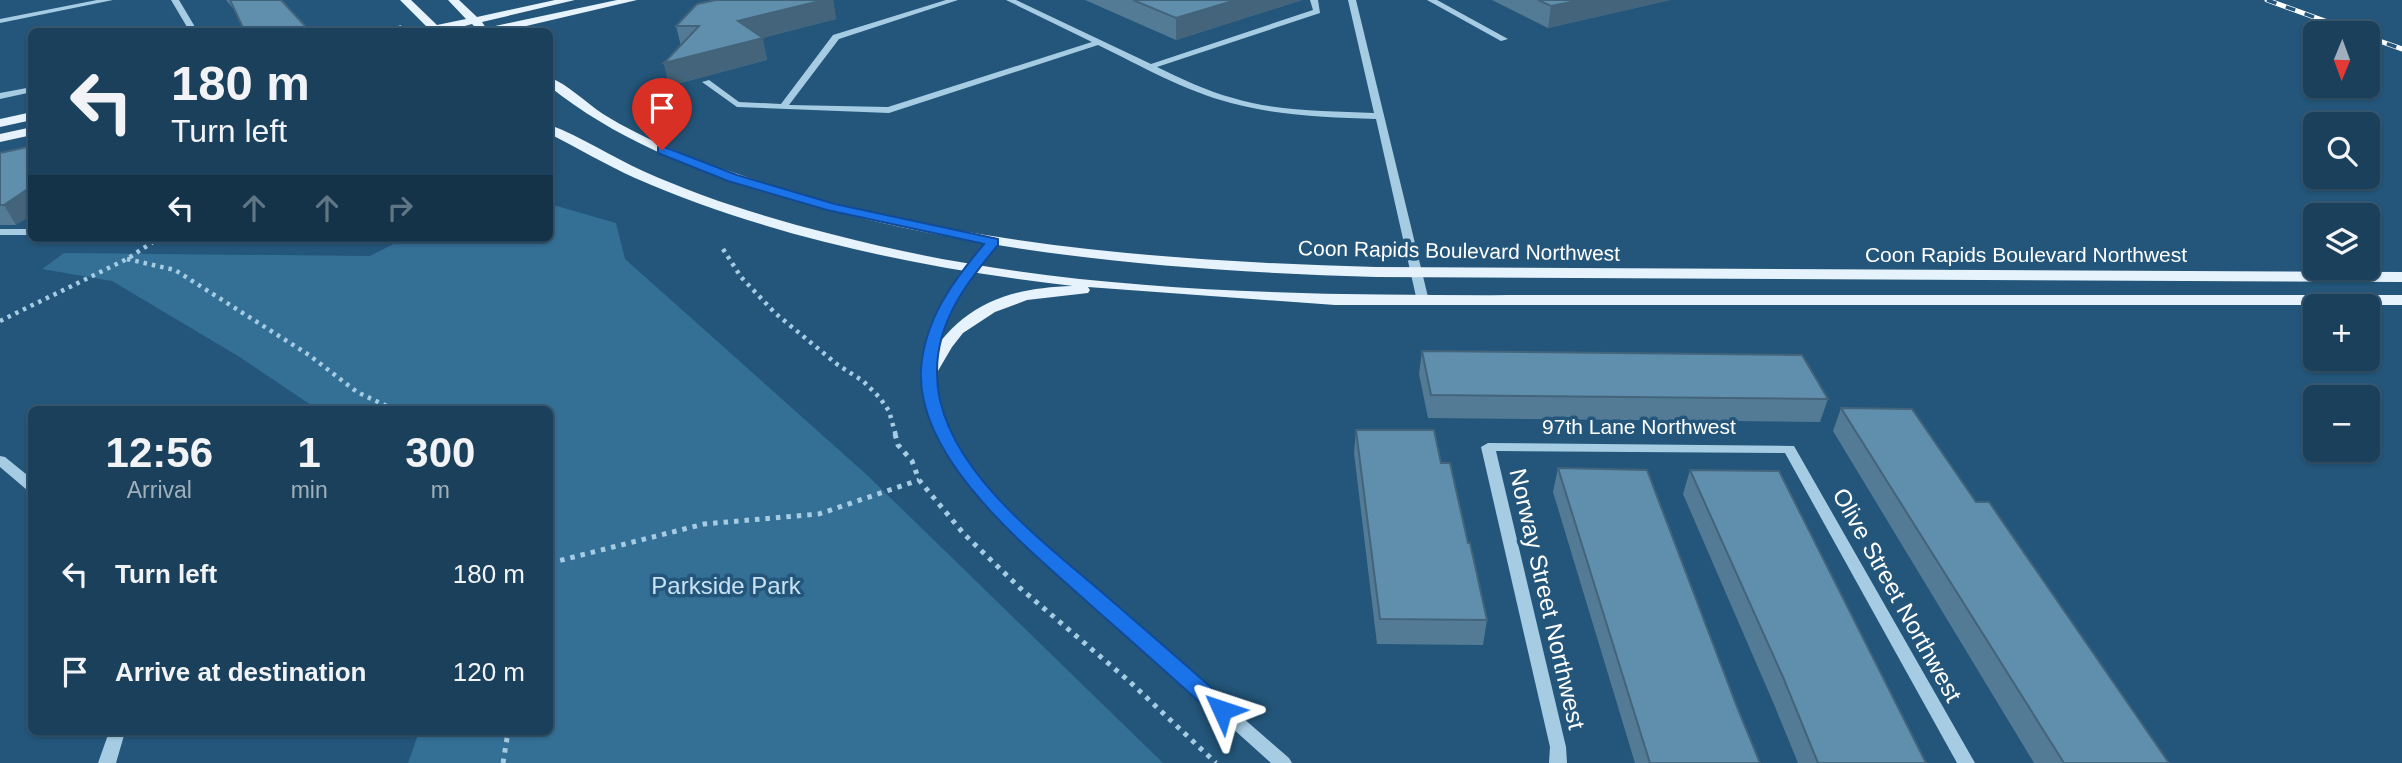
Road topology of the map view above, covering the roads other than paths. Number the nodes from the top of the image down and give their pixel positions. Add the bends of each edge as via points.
1 (109, 0) edge
2 (175, 0) edge
3 (405, 0) edge
4 (453, 0) edge
5 (570, 0) edge
6 (632, 0) edge
7 (954, 0) edge
8 (1010, 0) edge
9 (1314, 0) edge
10 (1352, 0) edge
11 (1431, 0) edge
12 (475, 20) junction
13 (0, 22) edge
14 (192, 28) edge
15 (435, 28) edge
16 (445, 28) edge
17 (482, 28) edge
18 (498, 28) edge
19 (1504, 39) dead end
20 (1100, 42) junction
21 (1150, 67) junction
22 (706, 82) dead end
23 (553, 84) edge
24 (28, 90) edge
25 (0, 96) edge
26 (783, 107) junction
27 (1380, 116) junction
28 (28, 117) edge
29 (0, 123) edge
30 (553, 131) edge
31 (28, 132) edge
32 (0, 138) edge
33 (0, 232) edge
34 (28, 232) edge
35 (993, 242) junction
36 (973, 267) junction
37 (1418, 272) junction
38 (2402, 277) edge
39 (1205, 292) junction
40 (2402, 300) edge
41 (1423, 301) junction
42 (929, 372) junction
43 (1488, 447) joint
44 (1789, 449) joint
45 (0, 460) edge
46 (28, 484) edge
47 (116, 735) edge
48 (107, 763) edge
49 (1283, 763) edge
50 (1558, 763) edge
51 (1966, 763) edge

1 - 13 street
2 - 14 street
3 - 15 main road
4 - 12 main road
5 - 12 main road
6 - 18 main road
7 - 26 street via 836,37
8 - 20 street
9 - 21 street via 1317,11
10 - 27 street
11 - 19 street
12 - 16 main road
12 - 17 main road
20 - 21 street
20 - 26 street via 889,110
21 - 27 street via 1206,92 1262,108 1324,116
22 - 26 street via 737,104
23 - 35 main road, Coon Rapids Boulevard Northwest via 641,140 733,178 855,214
24 - 25 street
27 - 37 street
28 - 29 main road
30 - 36 main road, Coon Rapids Boulevard Northwest via 649,180 757,218 886,251
31 - 32 main road
33 - 34 street
35 - 36 street
35 - 37 main road, Coon Rapids Boulevard Northwest via 1171,263
36 - 39 main road, Coon Rapids Boulevard Northwest
36 - 42 street via 958,284 937,327
37 - 38 main road, Coon Rapids Boulevard Northwest
37 - 41 street
39 - 41 main road, Coon Rapids Boulevard Northwest
39 - 42 main road via 1058,290 1018,298 986,310 964,325 946,342
40 - 41 main road, Coon Rapids Boulevard Northwest
42 - 49 street via 938,420 987,497
43 - 44 street, 97th Lane Northwest
43 - 50 street, Norway Street Northwest
44 - 51 street, Olive Street Northwest
45 - 46 street
47 - 48 street

